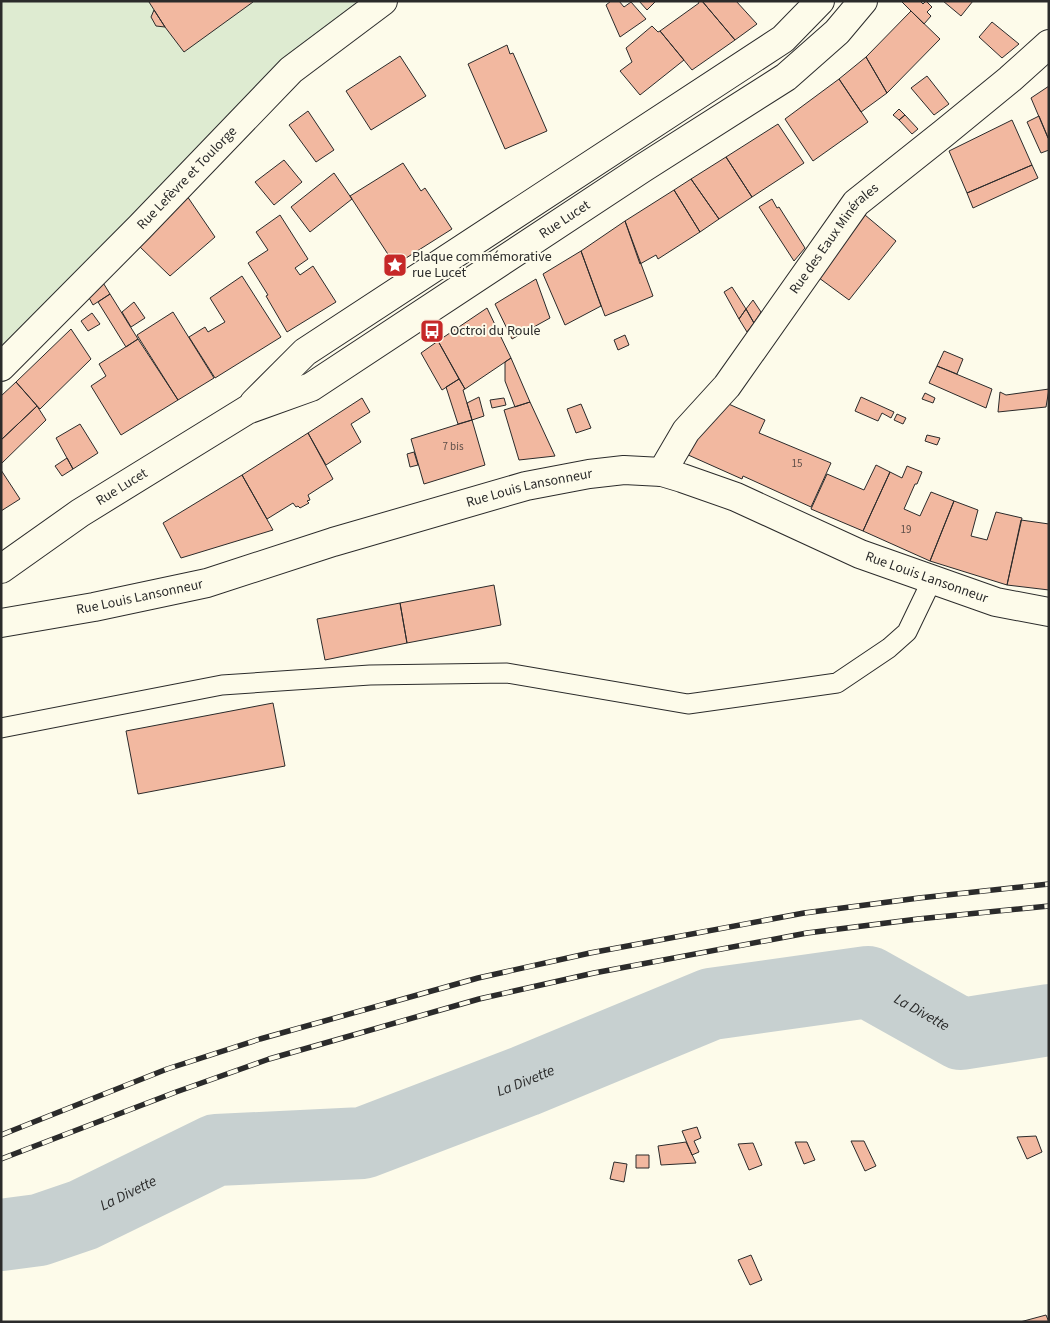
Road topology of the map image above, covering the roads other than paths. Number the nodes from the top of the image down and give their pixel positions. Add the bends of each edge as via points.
1 (383, 1) edge
2 (820, 1) edge
3 (863, 1) edge
4 (1049, 44) edge
5 (1, 367) edge
6 (247, 410) junction
7 (662, 472) junction
8 (1, 569) edge
9 (932, 580) junction
10 (1049, 612) edge
11 (1, 624) edge
12 (1, 728) edge

1 - 5 main road, Rue Lefèvre et Toulorge via 291,70
2 - 6 main road, Rue Lucet via 783,39 305,352
3 - 6 main road, Rue Lucet via 837,32 786,77 634,173 311,387
4 - 7 main road, Rue des Eaux Minérales via 944,134 856,203 727,386 686,432
6 - 8 main road, Rue Lucet via 80,514
7 - 9 main road, Rue Louis Lansonneur via 736,497 860,554
7 - 11 main road, Rue Louis Lansonneur via 624,470 526,486 333,542 207,583
9 - 10 main road, Rue Louis Lansonneur via 996,602
9 - 12 lane via 907,632 837,683 688,704 507,673 370,674 222,685

